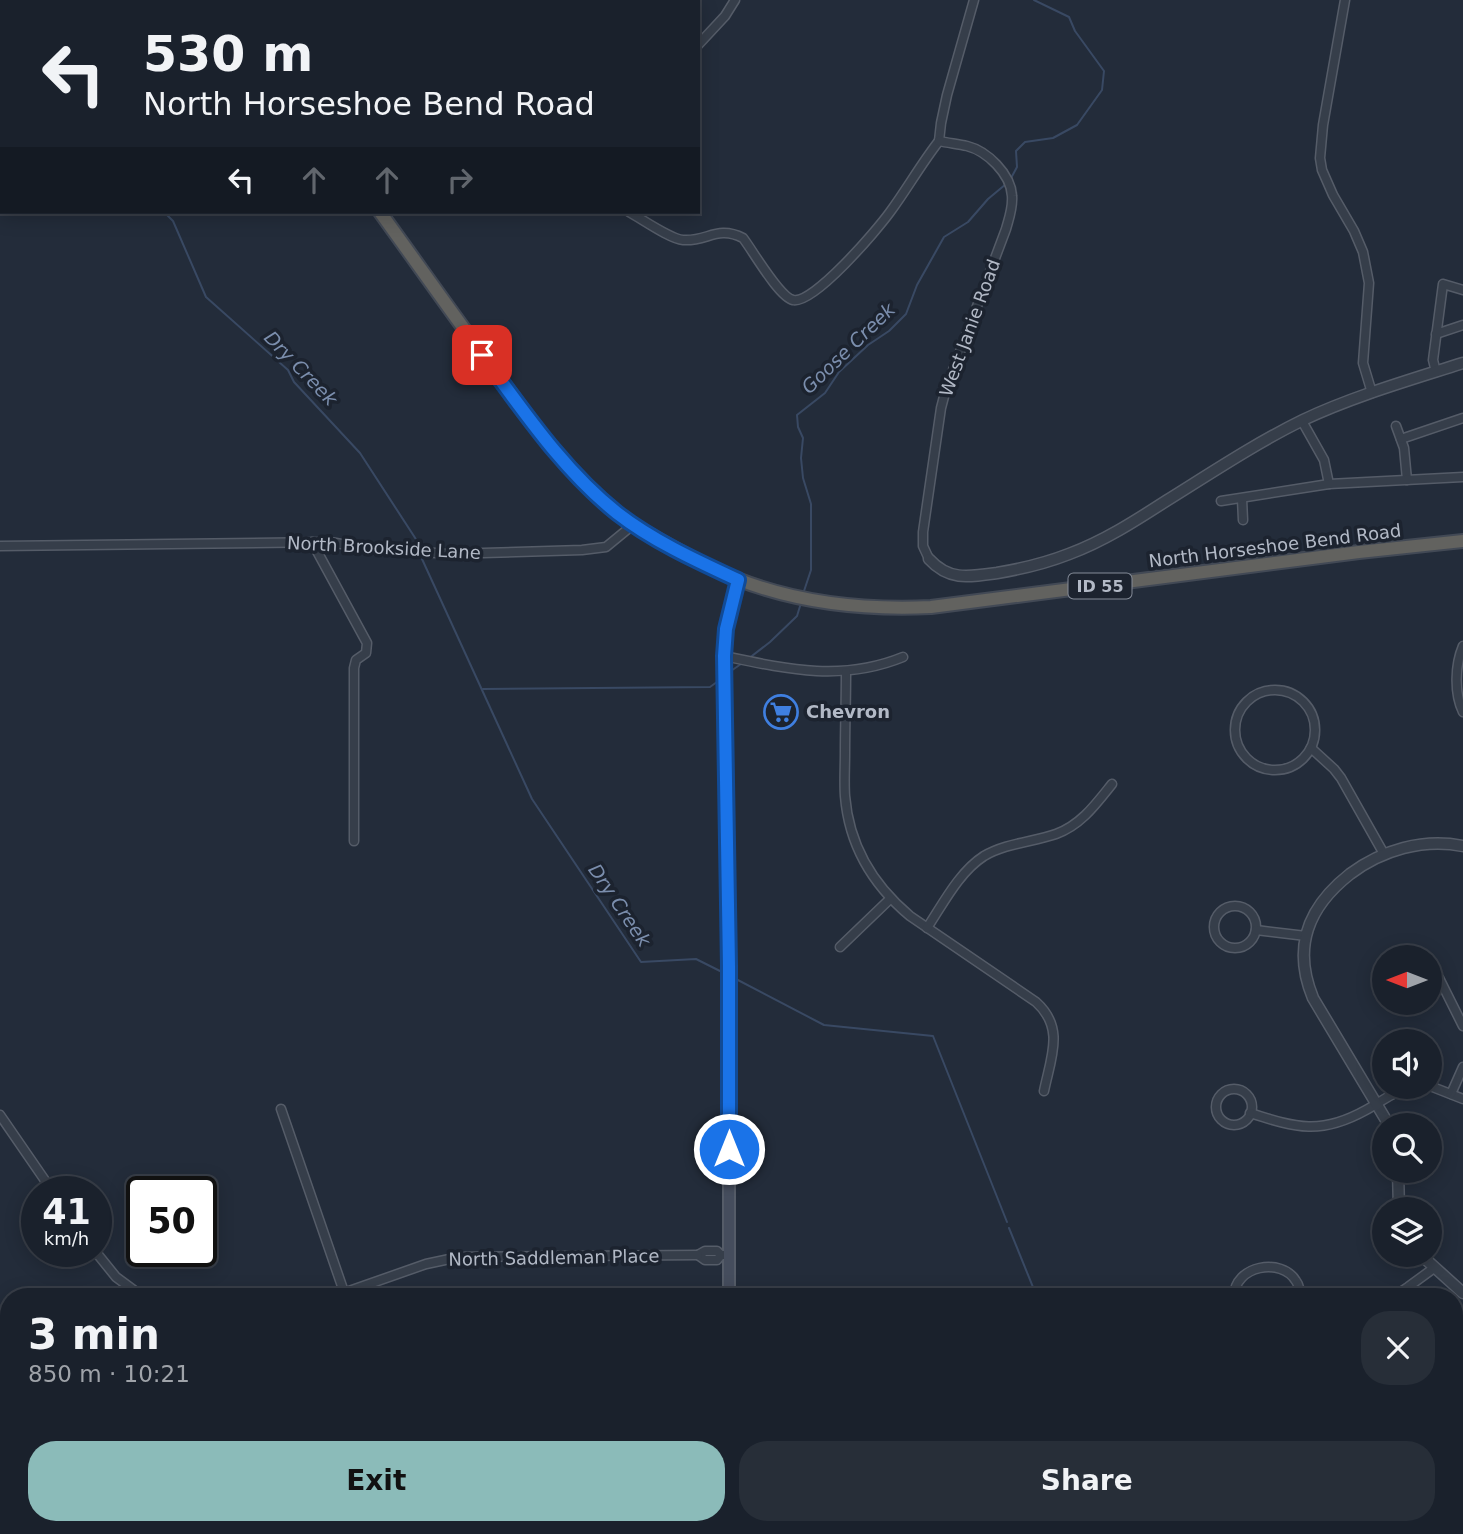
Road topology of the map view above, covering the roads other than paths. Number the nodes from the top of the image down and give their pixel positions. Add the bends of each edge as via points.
1 (735, 0) edge
2 (974, 0) edge
3 (1345, 0) edge
4 (700, 43) edge
5 (939, 141) junction
6 (381, 214) edge
7 (633, 214) edge
8 (1463, 290) edge
9 (1463, 325) edge
10 (1436, 334) junction
11 (1463, 363) edge
12 (1436, 372) junction
13 (1372, 393) junction
14 (1463, 418) edge
15 (1302, 421) junction
16 (1396, 426) dead end
17 (1401, 439) junction
18 (1463, 477) edge
19 (1407, 480) junction
20 (1329, 484) junction
21 (1242, 499) junction
22 (1221, 501) dead end
23 (1243, 520) dead end
24 (634, 524) junction
25 (1463, 541) edge
26 (312, 542) junction
27 (0, 546) edge
28 (929, 559) joint
29 (738, 580) junction
30 (1463, 646) edge
31 (724, 656) junction
32 (903, 657) dead end
33 (846, 672) junction
34 (1463, 712) edge
35 (1311, 748) junction
36 (1112, 784) dead end
37 (354, 841) dead end
38 (1463, 846) edge
39 (1384, 854) junction
40 (890, 898) junction
41 (927, 928) junction
42 (1256, 930) junction
43 (1306, 936) junction
44 (840, 947) dead end
45 (1442, 984) edge
46 (1463, 1026) edge
47 (1463, 1067) edge
48 (1044, 1091) dead end
49 (1442, 1091) edge
50 (1451, 1094) junction
51 (1384, 1099) edge
52 (1463, 1099) edge
53 (1377, 1103) junction
54 (281, 1109) dead end
55 (1250, 1113) junction
56 (1382, 1113) edge
57 (0, 1115) edge
58 (42, 1176) edge
59 (725, 1255) junction
60 (108, 1267) edge
61 (1434, 1268) joint
62 (131, 1288) edge
63 (343, 1288) edge
64 (356, 1288) edge
65 (728, 1288) edge
66 (1235, 1288) edge
67 (1298, 1288) edge
68 (1406, 1288) edge
69 (1457, 1288) edge

1 - 4 street
2 - 5 street
3 - 13 street via 1320,158 1333,195 1363,252 1369,283 1363,363
5 - 7 street via 880,225 818,289 801,300 782,294 743,238 726,232 684,240
5 - 28 street, West Janie Road via 970,147 995,162 1010,183 1012,209 941,408 923,532
6 - 24 highway, North Horseshoe Bend Road / ID 55 via 556,454
8 - 10 street via 1443,284
9 - 10 street
10 - 12 street
11 - 12 street
12 - 13 street
13 - 15 street
14 - 17 street
15 - 20 street via 1324,460
15 - 28 street via 1102,540 1068,555 970,576 946,573
16 - 17 street
17 - 19 street
18 - 19 street
19 - 20 street
20 - 21 street
21 - 22 street
21 - 23 street
24 - 26 street, North Brookside Lane via 606,547 582,550 447,554
24 - 29 highway, North Horseshoe Bend Road / ID 55
25 - 29 highway, North Horseshoe Bend Road / ID 55 via 918,608 822,602
26 - 27 street, North Brookside Lane
26 - 37 street via 367,643 366,653 354,668
29 - 31 main road
30 - 34 street via 1458,696
31 - 33 street via 795,670
31 - 59 main road via 729,966
32 - 33 street
33 - 40 street via 846,810 860,854
35 - 35 street via 1295,765 1272,770 1261,767 1237,742 1242,708 1250,699 1272,690 1296,695 1312,713 1315,737
35 - 39 street via 1341,778
36 - 41 street via 1088,814 1069,828 994,851 975,863
38 - 39 street via 1427,844
39 - 43 street via 1329,892
40 - 41 street
40 - 44 street
41 - 48 street via 1036,1002 1048,1015 1054,1032
42 - 42 street via 1248,945 1231,948 1223,945 1214,927 1217,915 1238,906 1247,909
42 - 43 street
43 - 53 street via 1304,966 1309,989
45 - 46 street
47 - 50 street
49 - 50 street
50 - 52 street
51 - 53 street
53 - 55 street via 1340,1122 1316,1127
53 - 56 street
54 - 63 street
55 - 55 street via 1243,1122 1226,1123 1217,1114 1216,1103 1222,1093 1239,1089 1248,1096
57 - 58 street
59 - 64 street, North Saddleman Place via 705,1251 698,1255 459,1257
59 - 65 main road
60 - 62 street
61 - 68 street
61 - 69 street
66 - 67 street via 1248,1271 1260,1268 1286,1271

